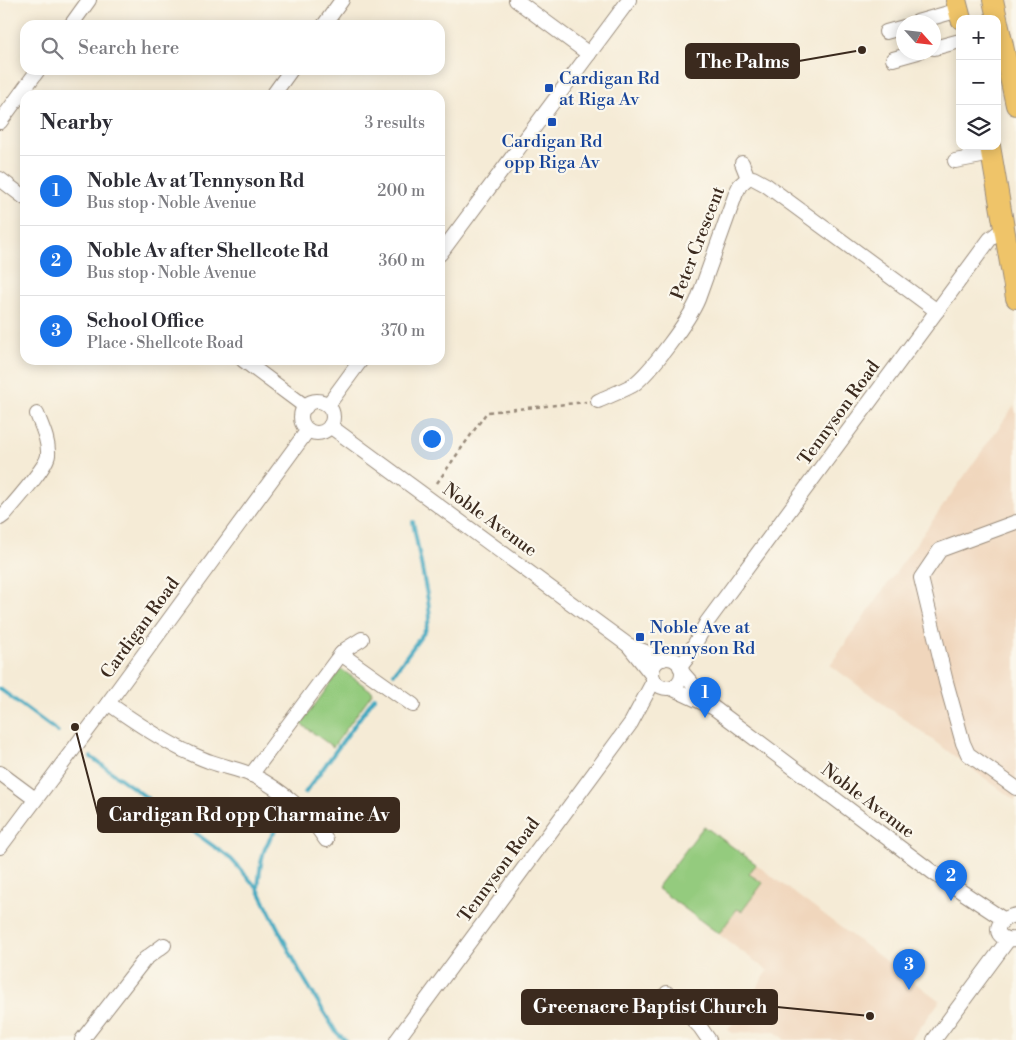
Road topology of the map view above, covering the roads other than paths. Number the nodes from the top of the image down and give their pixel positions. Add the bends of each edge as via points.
1 (89, 0) edge
2 (342, 0) edge
3 (516, 0) edge
4 (629, 0) edge
5 (993, 0) edge
6 (958, 10) edge
7 (941, 15) edge
8 (74, 20) edge
9 (328, 20) edge
10 (896, 29) edge
11 (886, 32) dead end
12 (956, 42) edge
13 (941, 46) edge
14 (588, 54) junction
15 (896, 58) edge
16 (893, 59) dead end
17 (34, 75) edge
18 (288, 75) edge
19 (23, 90) edge
20 (277, 90) edge
21 (20, 95) edge
22 (1016, 105) edge
23 (0, 122) edge
24 (991, 150) edge
25 (955, 161) dead end
26 (742, 163) dead end
27 (748, 178) junction
28 (0, 179) edge
29 (20, 194) edge
30 (1005, 228) junction
31 (445, 247) edge
32 (1016, 298) edge
33 (938, 311) junction
34 (250, 365) edge
35 (357, 365) edge
36 (598, 401) road end
37 (328, 405) junction
38 (306, 407) junction
39 (37, 414) dead end
40 (330, 426) junction
41 (308, 430) junction
42 (0, 518) edge
43 (1016, 522) edge
44 (707, 622) junction
45 (362, 639) dead end
46 (628, 645) junction
47 (341, 654) junction
48 (666, 659) junction
49 (681, 669) junction
50 (653, 678) junction
51 (669, 688) junction
52 (108, 703) junction
53 (413, 705) dead end
54 (714, 708) junction
55 (631, 723) junction
56 (0, 773) edge
57 (251, 775) junction
58 (1016, 788) edge
59 (35, 799) junction
60 (326, 840) dead end
61 (0, 847) edge
62 (1010, 917) edge
63 (1012, 940) edge
64 (164, 945) dead end
65 (667, 993) dead end
66 (82, 1040) edge
67 (397, 1040) edge
68 (709, 1040) edge
69 (934, 1040) edge

1 - 8 street
2 - 9 street
3 - 14 street
4 - 14 street
5 - 22 highway
6 - 7 street
10 - 11 street
12 - 13 street
14 - 31 street
15 - 16 street
17 - 19 street
18 - 20 street
21 - 23 street
24 - 25 street
24 - 30 highway
26 - 27 street, Peter Crescent
27 - 33 street, Peter Crescent via 766,185
27 - 36 street, Peter Crescent via 736,193 690,316 644,376
28 - 29 street
30 - 32 highway
30 - 33 street, Tennyson Road via 990,239
33 - 44 street, Tennyson Road
34 - 38 street
35 - 37 street
37 - 38 street via 316,401
37 - 40 street via 333,415
38 - 41 street via 302,418
39 - 42 street via 45,435 48,457
40 - 41 street via 320,433
40 - 46 street, Noble Avenue
41 - 52 street, Cardigan Road
43 - 58 street via 940,550 920,578 968,754
44 - 48 street, Tennyson Road via 678,652
44 - 49 street, Tennyson Road
45 - 47 street
46 - 48 street, Noble Avenue
46 - 50 street, Noble Avenue
47 - 53 street
47 - 57 street
48 - 49 street via 677,663
48 - 50 street via 655,665
49 - 51 street via 679,682
49 - 54 street, Noble Avenue
50 - 51 street via 661,687
50 - 55 street, Tennyson Road
51 - 54 street, Noble Avenue
51 - 55 street, Tennyson Road
52 - 57 street via 182,750
52 - 59 street, Cardigan Road
54 - 62 street, Noble Avenue via 935,874
55 - 67 street, Tennyson Road
56 - 59 street
57 - 60 street via 272,786 299,808
59 - 61 street, Cardigan Road
62 - 63 street via 998,927 1003,938
63 - 69 street
64 - 66 street via 145,959
65 - 68 street

